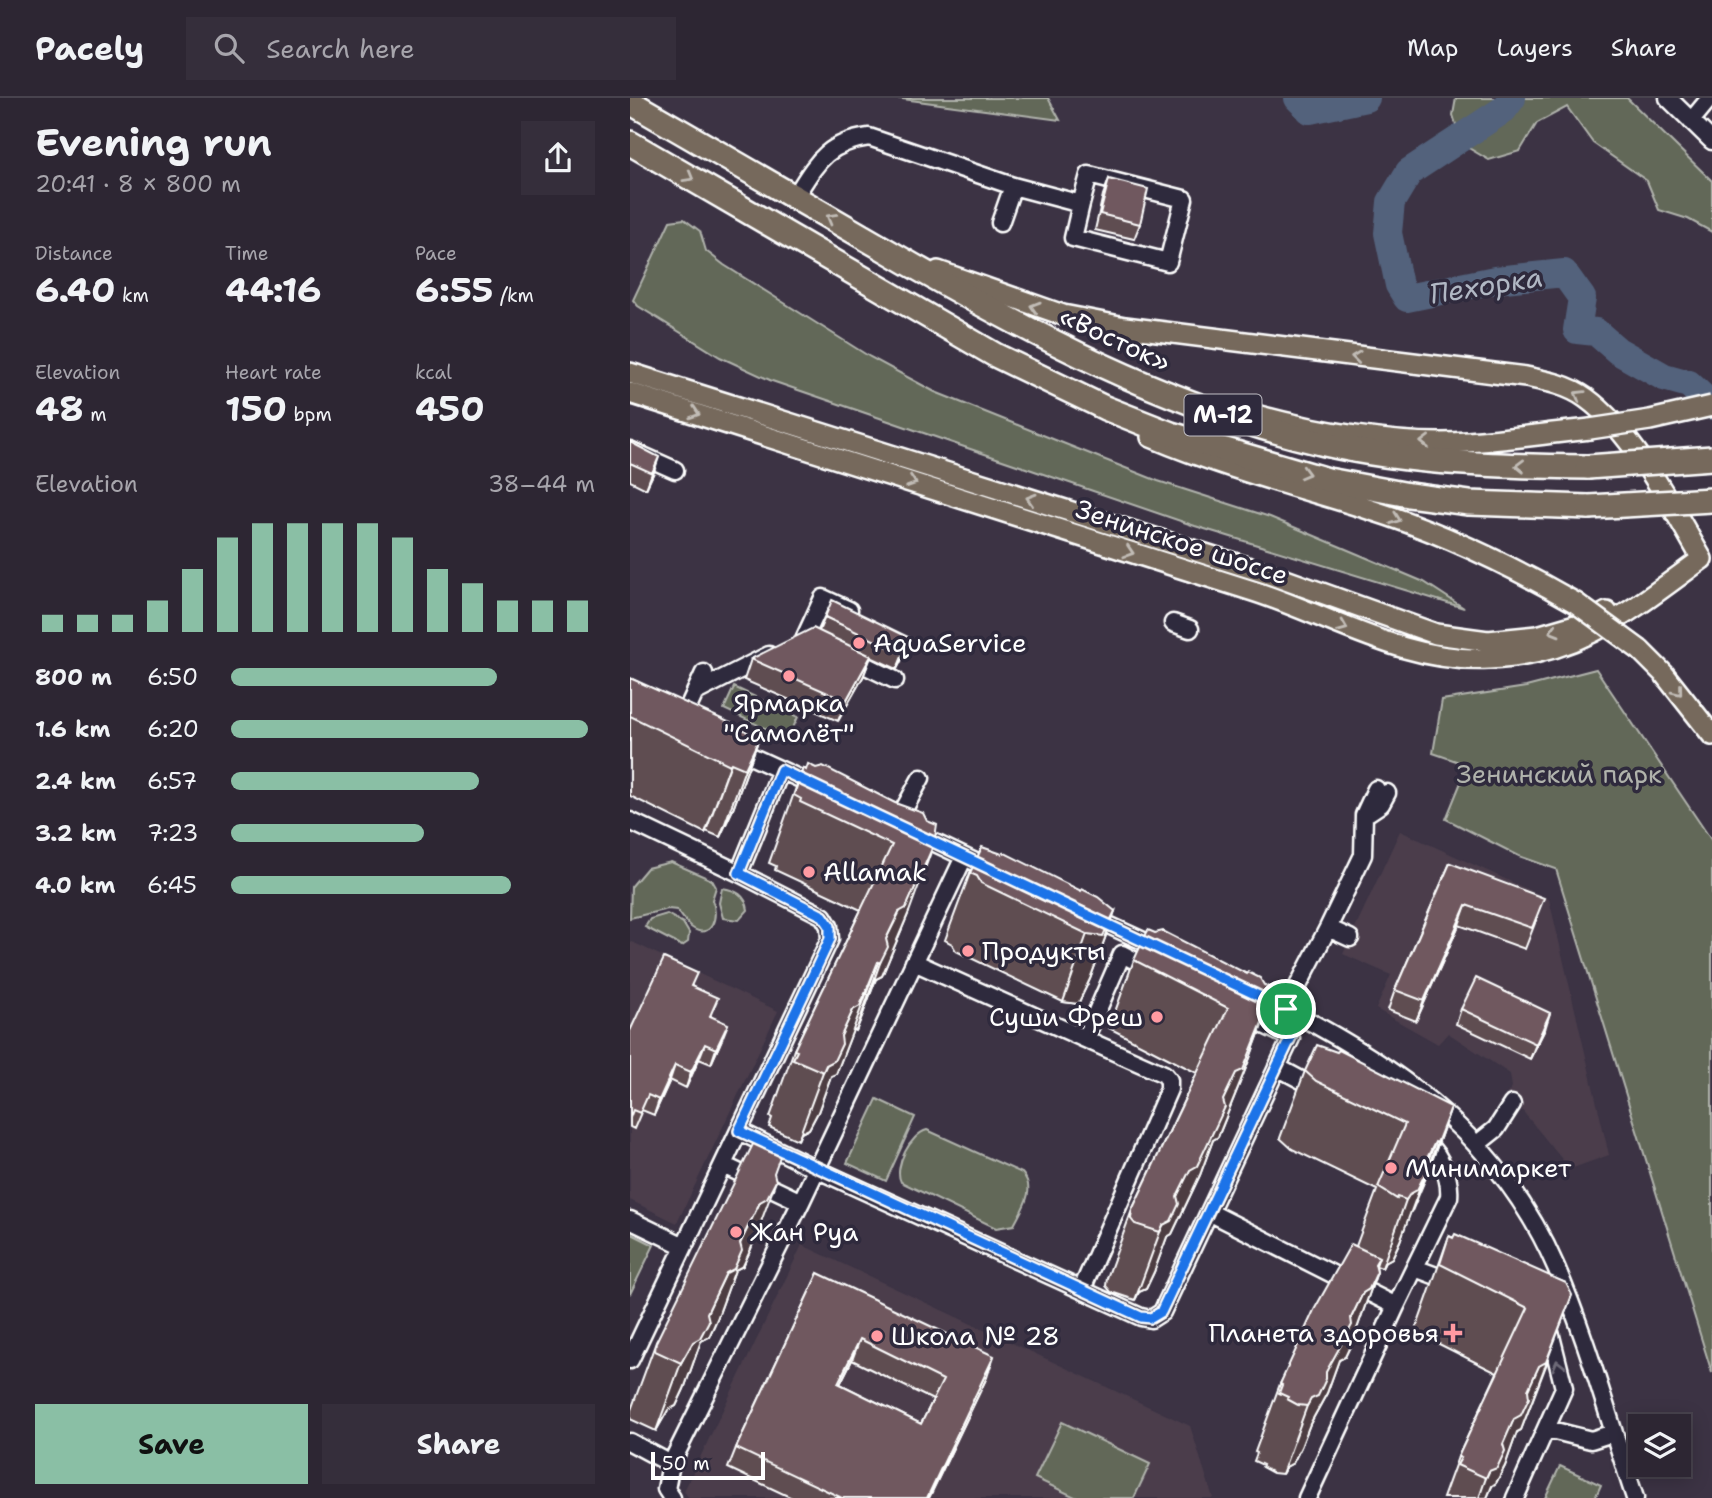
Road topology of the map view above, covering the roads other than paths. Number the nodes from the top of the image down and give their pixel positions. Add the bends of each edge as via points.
1 (1668, 98) edge
2 (1710, 98) edge
3 (630, 102) edge
4 (1691, 121) junction
5 (1712, 141) edge
6 (630, 143) edge
7 (1013, 186) junction
8 (794, 198) junction
9 (1081, 204) junction
10 (1000, 223) dead end
11 (890, 252) junction
12 (995, 355) junction
13 (630, 373) edge
14 (1130, 379) junction
15 (630, 393) edge
16 (1712, 406) edge
17 (630, 450) edge
18 (1712, 458) edge
19 (676, 470) dead end
20 (1712, 500) edge
21 (1707, 554) edge
22 (868, 619) edge
23 (1173, 623) dead end
24 (1190, 629) dead end
25 (804, 644) junction
26 (704, 673) dead end
27 (895, 680) dead end
28 (696, 692) junction
29 (682, 723) edge
30 (1712, 735) edge
31 (719, 741) edge
32 (781, 770) junction
33 (921, 778) dead end
34 (1377, 789) dead end
35 (829, 793) edge
36 (630, 821) edge
37 (964, 857) junction
38 (739, 873) junction
39 (1008, 877) edge
40 (1080, 912) edge
41 (1328, 928) junction
42 (1130, 935) junction
43 (1350, 939) dead end
44 (1122, 954) junction
45 (1178, 958) edge
46 (914, 962) junction
47 (1167, 977) edge
48 (1238, 986) edge
49 (1227, 1007) edge
50 (1286, 1009) junction
51 (1301, 1016) junction
52 (1291, 1038) junction
53 (1085, 1039) junction
54 (1277, 1068) junction
55 (1337, 1098) edge
56 (1512, 1104) dead end
57 (739, 1131) junction
58 (1408, 1134) edge
59 (1476, 1144) junction
60 (723, 1165) junction
61 (816, 1169) junction
62 (801, 1202) junction
63 (1209, 1212) junction
64 (630, 1220) edge
65 (684, 1246) junction
66 (1415, 1268) junction
67 (1082, 1289) junction
68 (1475, 1291) edge
69 (1396, 1306) junction
70 (1536, 1314) edge
71 (630, 1360) edge
72 (1547, 1429) junction
73 (1613, 1433) junction
74 (630, 1442) edge
75 (671, 1464) junction
76 (672, 1498) edge
77 (1307, 1498) edge
78 (1515, 1498) edge
79 (1635, 1498) edge

1 - 4 street
2 - 4 street
3 - 8 highway, «Восток» / М-12
4 - 5 street
6 -> 12 highway, М-12
7 - 8 street via 869,137 850,140 822,156
7 - 9 street
7 - 10 street
11 -> 8 highway, «Восток» / М-12
9 - 9 street via 1073,238 1168,262 1184,199 1089,175
11 - 14 highway, «Восток» / М-12 via 989,309
21 -> 11 main road via 1622,436 1586,398 1560,384 1152,331 1063,315
12 -> 20 highway, М-12, bridge via 1171,434 1328,480 1468,503 1589,507
12 -> 30 main road, bridge via 1133,430 1276,484 1369,509 1513,567 1576,603 1640,650
21 -> 13 main road via 1592,620 1548,633 1488,641 1436,634 1269,574
16 -> 14 main road, bridge via 1590,429 1466,442 1415,442 1255,415
18 -> 14 highway, «Восток» / М-12, bridge via 1588,467 1415,461 1327,444 1193,405
15 -> 21 main road, Зенинское шоссе via 1260,593 1370,638 1427,654 1488,660 1540,653 1602,631
17 - 19 street
22 - 25 street via 823,598
23 - 24 street
25 - 27 street
25 - 28 street
26 - 28 street
28 - 29 street
31 - 32 street
32 - 35 street
32 - 38 street
33 - 37 street via 891,822
34 - 41 street via 1364,816 1363,855
36 - 38 street
37 - 39 street
37 - 46 street
38 - 57 street via 823,916 830,926 830,939
40 - 42 street
41 - 43 street
41 - 50 street
42 - 44 street
42 - 45 street
44 - 47 street
44 - 53 street
46 - 53 street
46 - 61 street
48 - 50 street
49 - 52 street
50 - 51 street
51 - 52 street
51 - 59 street via 1400,1076
52 - 54 street
53 - 67 street via 1164,1074 1169,1089
54 - 55 street
54 - 63 street
56 - 59 street via 1496,1129
57 - 60 street
57 - 61 street
58 - 66 street via 1432,1146 1450,1188
59 - 73 street via 1518,1198 1556,1266
60 - 62 street
60 - 65 street
61 - 62 street
61 - 67 street
62 - 75 street
63 - 67 street via 1161,1312 1141,1317
63 - 69 street
64 - 65 street
65 - 71 street
66 - 68 street
66 - 69 street
69 - 77 street
72 -> 70 street via 1564,1388 1549,1327
72 - 73 street via 1591,1440
72 - 78 street
73 - 79 street
74 - 75 street
75 - 76 street via 666,1489

